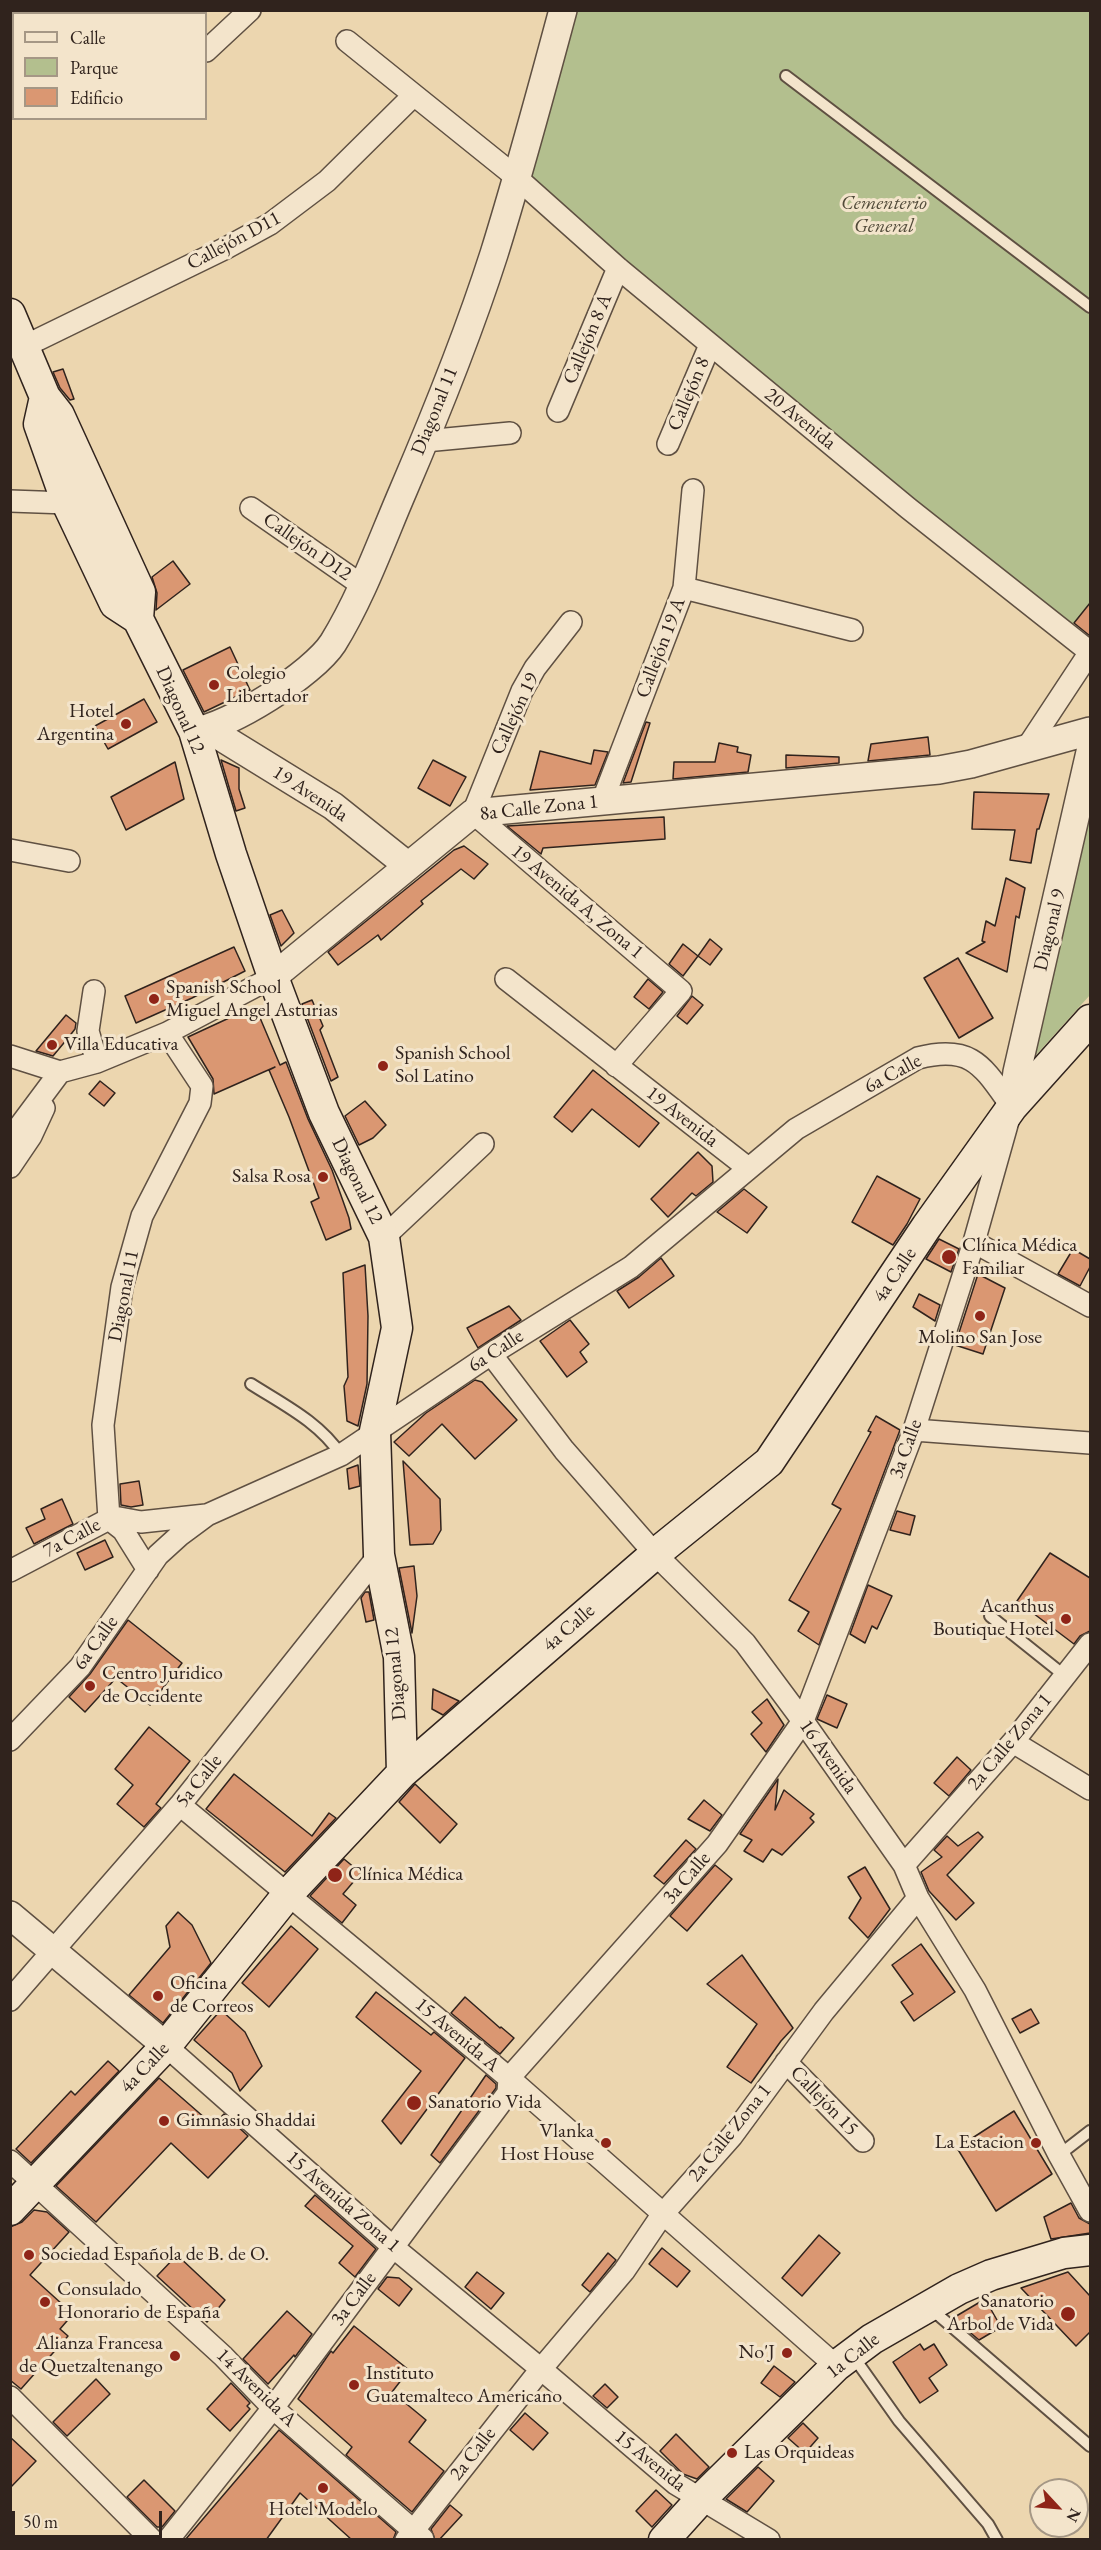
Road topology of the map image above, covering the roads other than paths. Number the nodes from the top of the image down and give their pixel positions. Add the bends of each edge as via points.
1 (250, 10) edge
2 (563, 10) edge
3 (347, 41) dead end
4 (207, 50) edge
5 (786, 76) dead end
6 (414, 95) junction
7 (516, 177) junction
8 (618, 268) junction
9 (1090, 307) edge
10 (10, 314) edge
11 (710, 345) junction
12 (25, 346) junction
13 (45, 397) junction
14 (558, 411) dead end
15 (510, 433) dead end
16 (424, 441) junction
17 (668, 444) dead end
18 (693, 490) dead end
19 (98, 498) junction
20 (10, 501) edge
21 (66, 503) junction
22 (251, 508) dead end
23 (363, 586) junction
24 (684, 588) junction
25 (138, 619) junction
26 (571, 622) dead end
27 (852, 630) dead end
28 (1090, 652) edge
29 (201, 730) junction
30 (1090, 731) edge
31 (1026, 749) junction
32 (1090, 752) edge
33 (602, 802) junction
34 (473, 813) junction
35 (10, 850) edge
36 (69, 861) dead end
37 (407, 866) junction
38 (273, 977) junction
39 (506, 979) dead end
40 (94, 991) dead end
41 (1090, 1020) edge
42 (167, 1033) junction
43 (10, 1056) edge
44 (98, 1062) junction
45 (616, 1066) junction
46 (60, 1072) junction
47 (1012, 1107) junction
48 (10, 1139) edge
49 (483, 1144) dead end
50 (10, 1167) edge
51 (748, 1168) junction
52 (384, 1237) junction
53 (974, 1242) junction
54 (1090, 1306) edge
55 (491, 1354) junction
56 (251, 1384) dead end
57 (914, 1430) junction
58 (375, 1431) junction
59 (1090, 1443) edge
60 (340, 1455) junction
61 (207, 1515) junction
62 (109, 1519) junction
63 (655, 1554) junction
64 (380, 1555) junction
65 (147, 1570) junction
66 (10, 1571) edge
67 (990, 1616) dead end
68 (1090, 1644) edge
69 (1065, 1676) junction
70 (803, 1721) junction
71 (10, 1740) edge
72 (1013, 1742) junction
73 (402, 1773) junction
74 (1090, 1789) edge
75 (180, 1804) junction
76 (904, 1865) junction
77 (288, 1894) junction
78 (918, 1898) junction
79 (10, 1916) edge
80 (54, 1951) junction
81 (10, 2000) edge
82 (166, 2046) junction
83 (786, 2062) junction
84 (509, 2078) junction
85 (1090, 2131) edge
86 (863, 2141) dead end
87 (1059, 2154) junction
88 (10, 2161) edge
89 (36, 2184) junction
90 (10, 2210) edge
91 (1090, 2211) edge
92 (662, 2215) junction
93 (393, 2247) junction
94 (1089, 2253) edge
95 (927, 2306) junction
96 (844, 2360) junction
97 (541, 2368) junction
98 (10, 2397) edge
99 (273, 2408) junction
100 (1090, 2446) edge
101 (701, 2499) junction
102 (414, 2536) edge
103 (152, 2540) edge
104 (168, 2540) edge
105 (664, 2540) edge
106 (769, 2540) edge
107 (997, 2540) edge

1 - 4 street
2 - 7 street, Diagonal 11
3 - 6 street, 20 Avenida
5 - 9 lane
6 - 7 street, 20 Avenida
6 - 12 street, Callejón D11 via 327,181 270,224
7 - 8 street, 20 Avenida
7 - 16 street, Diagonal 11 via 479,296
8 - 11 street, 20 Avenida
8 - 14 street, Callejón 8 A
10 - 12 main road, Diagonal 12
11 - 17 street, Callejón 8
11 - 28 street, 20 Avenida
12 - 13 main road, Diagonal 12
13 - 19 main road, Diagonal 12 via 59,415
13 - 21 main road, Diagonal 12 via 39,423
15 - 16 street
16 - 23 street, Diagonal 11
18 - 24 street
19 - 21 street
19 - 25 main road, Diagonal 12 via 140,591
20 - 21 street
21 - 25 main road, Diagonal 12 via 115,604
22 - 23 street, Callejón D12
23 - 29 street, Diagonal 11 via 332,644 312,667 280,691
24 - 27 street, Callejón 19 A
24 - 33 street, Callejón 19 A
25 - 29 main road, Diagonal 12
26 - 34 street, Callejón 19 via 522,691
28 - 31 street
29 - 37 street, 19 Avenida via 333,806
29 - 38 main road, Diagonal 12 via 231,855
30 - 31 street, 8a Calle Zona 1
31 - 33 street, 8a Calle Zona 1 via 939,770
32 - 47 street, Diagonal 9
33 - 34 street, 8a Calle Zona 1
34 - 37 street, 8a Calle Zona 1
34 - 45 street, 19 Avenida A, Zona 1 via 681,991
35 - 36 street
37 - 38 street, 8a Calle Zona 1
38 - 42 street, 8a Calle Zona 1
38 - 52 main road, Diagonal 12 via 324,1113
39 - 45 street, 19 Avenida
40 - 44 street via 88,1031
41 - 47 main road, 4a Calle
42 - 44 street, 8a Calle Zona 1
42 - 62 street, Diagonal 11 via 202,1086 200,1103 142,1216 122,1287 103,1425
43 - 46 street
44 - 46 street, 8a Calle Zona 1
45 - 51 street, 19 Avenida
46 - 48 street
46 - 50 street via 31,1137
47 - 51 street, 6a Calle via 974,1061 957,1054 939,1053 918,1059 796,1129
47 - 53 street, 3a Calle
47 - 63 main road, 4a Calle via 769,1462
49 - 52 street
51 - 55 street, 6a Calle via 631,1267
52 - 58 main road, Diagonal 12 via 397,1328
53 - 54 street
53 - 57 street, 3a Calle
55 - 58 street, 6a Calle
55 - 63 street, 16 Avenida via 564,1450
56 - 60 lane via 310,1421 327,1435
57 - 59 street
57 - 70 street, 3a Calle
58 - 60 street, 6a Calle
58 - 64 main road, Diagonal 12
60 - 61 street, 6a Calle
61 - 62 street, 7a Calle via 141,1522
61 - 65 street, 6a Calle via 180,1534
62 - 65 street via 123,1530
62 - 66 street, 7a Calle
63 - 70 street, 16 Avenida via 745,1643
63 - 73 main road, 4a Calle
64 - 73 main road, Diagonal 12 via 399,1657
64 - 75 street, 5a Calle
65 - 71 street, 6a Calle via 80,1667
67 - 69 lane
68 - 69 street, 2a Calle Zona 1
69 - 72 street, 2a Calle Zona 1
70 - 76 street, 16 Avenida
70 - 84 street, 3a Calle via 717,1844
72 - 74 street
72 - 76 street, 2a Calle Zona 1
73 - 77 main road, 4a Calle
75 - 77 street, 15 Avenida A
75 - 80 street, 5a Calle
76 - 78 street, 16 Avenida
77 - 82 main road, 4a Calle
77 - 84 street, 15 Avenida A
78 - 83 street, 2a Calle Zona 1
78 - 87 street, 16 Avenida via 975,1990
79 - 80 street, 15 Avenida Zona 1
80 - 81 street, 5a Calle
80 - 82 street, 15 Avenida Zona 1
82 - 89 main road, 4a Calle
82 - 93 street, 15 Avenida Zona 1
83 - 86 street, Callejón 15
83 - 92 street, 2a Calle Zona 1 via 732,2136
84 - 92 street, 15 Avenida A
84 - 93 street, 3a Calle via 507,2093
85 - 87 lane
87 - 91 street, 16 Avenida
88 - 89 street, 14 Avenida A
89 - 90 main road, 4a Calle
89 - 99 street, 14 Avenida A via 223,2356
92 - 96 street, 15 Avenida A
92 - 97 street, 2a Calle Zona 1 via 624,2271
93 - 97 street, 15 Avenida Zona 1
93 - 99 street, 3a Calle
94 - 95 main road, 1a Calle via 1036,2260 990,2275
95 - 96 main road, 1a Calle
95 - 100 lane
96 - 101 main road, 1a Calle
96 - 107 lane via 988,2524
97 - 101 street, 15 Avenida via 676,2484
97 - 102 street, 2a Calle
98 - 103 street
99 - 102 street, 14 Avenida A
99 - 104 street, 3a Calle
101 - 105 main road, 1a Calle
101 - 106 street, 15 Avenida

